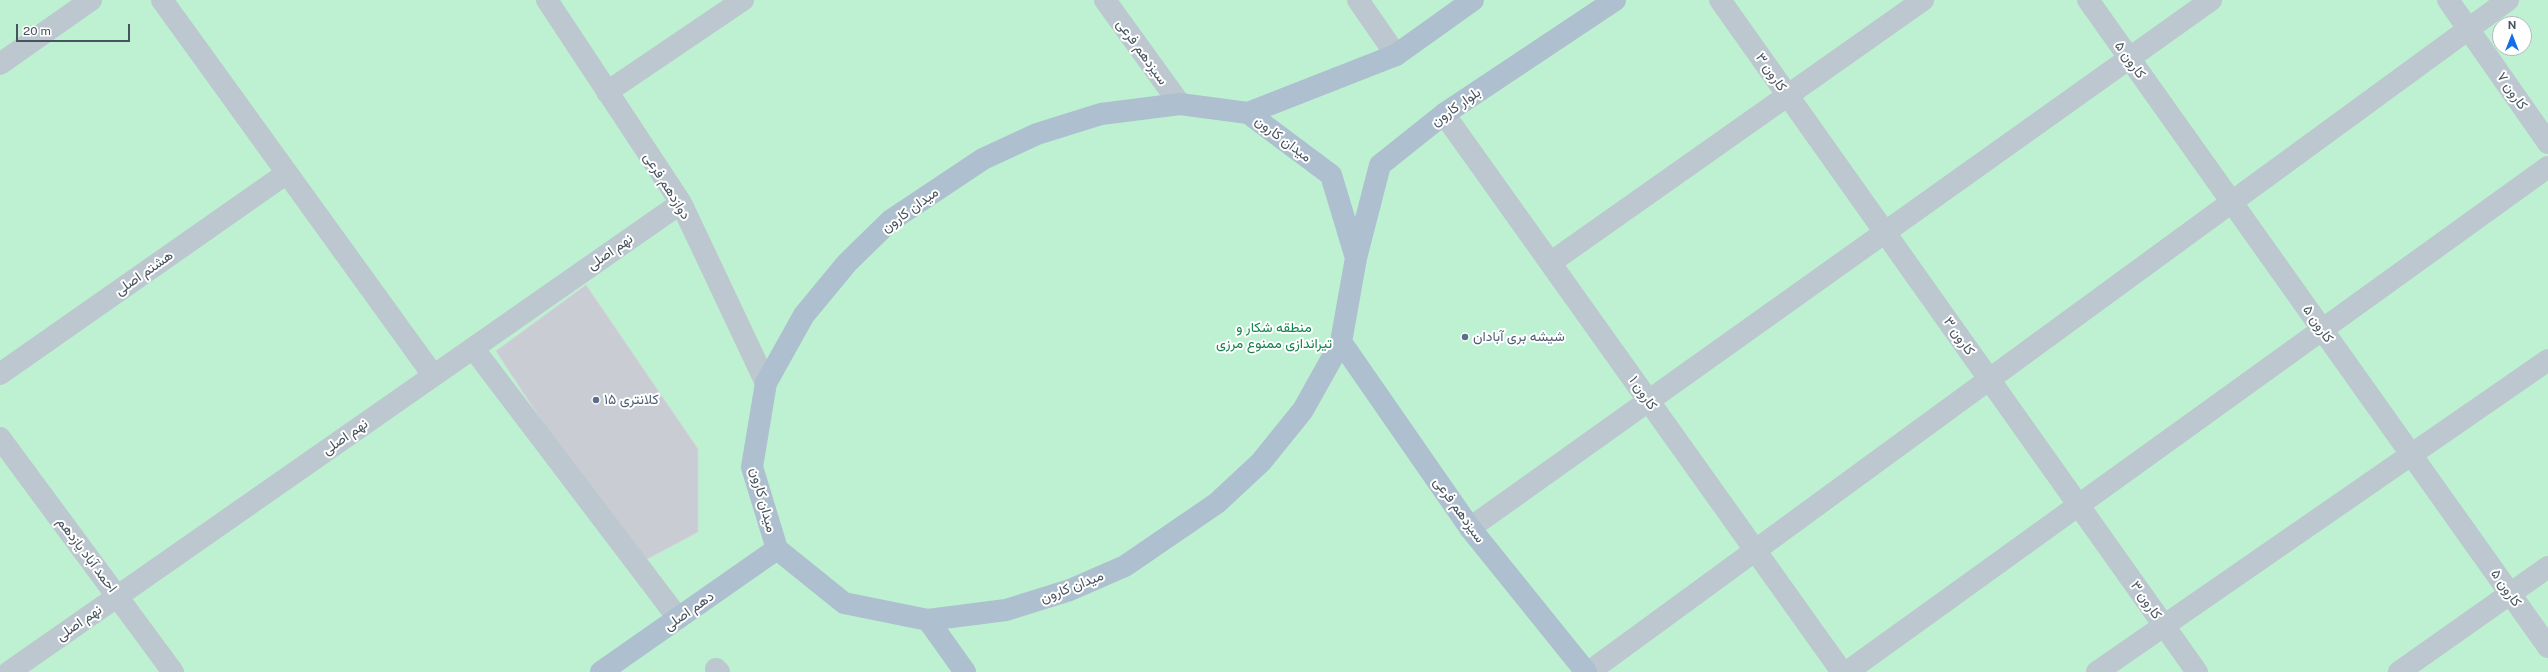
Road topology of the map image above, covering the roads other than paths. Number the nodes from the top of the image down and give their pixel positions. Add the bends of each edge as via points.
1 (91, 0) edge
2 (162, 0) edge
3 (547, 0) edge
4 (743, 0) edge
5 (1105, 0) edge
6 (1358, 0) edge
7 (1473, 0) edge
8 (1615, 0) edge
9 (1720, 0) edge
10 (1923, 0) edge
11 (2088, 0) edge
12 (2211, 0) edge
13 (2448, 0) edge
14 (2508, 0) edge
15 (2468, 29) junction
16 (1396, 55) junction
17 (2130, 58) junction
18 (0, 64) edge
19 (607, 92) junction
20 (1788, 95) junction
21 (1180, 104) junction
22 (1248, 113) junction
23 (1444, 114) junction
24 (2548, 143) edge
25 (2548, 167) edge
26 (287, 172) junction
27 (2232, 202) junction
28 (681, 203) junction
29 (1885, 232) junction
30 (1356, 258) junction
31 (1550, 263) junction
32 (2322, 329) junction
33 (1341, 342) junction
34 (473, 348) junction
35 (2548, 360) edge
36 (0, 374) edge
37 (433, 376) junction
38 (1989, 379) junction
39 (766, 383) junction
40 (1649, 401) junction
41 (0, 438) edge
42 (2411, 454) junction
43 (2078, 505) junction
44 (1470, 528) junction
45 (777, 549) junction
46 (1756, 550) junction
47 (2548, 567) edge
48 (2510, 594) junction
49 (117, 596) junction
50 (678, 618) junction
51 (928, 620) junction
52 (2164, 625) junction
53 (2548, 648) edge
54 (9, 672) edge
55 (173, 672) edge
56 (601, 672) edge
57 (965, 672) edge
58 (1586, 672) edge
59 (1589, 672) edge
60 (1842, 672) edge
61 (1847, 672) edge
62 (2097, 672) edge
63 (2197, 672) edge
64 (2399, 672) edge

1 - 18 street
2 - 26 street
3 - 19 street, دوازدهم فرعی
4 - 19 street
5 - 21 street, سیزدهم فرعی
6 - 16 street
7 - 16 main road
8 - 23 main road, بلوار کارون
9 - 20 street, کارون ۳
10 - 20 street
11 - 17 street, کارون ۵
12 - 17 street
13 - 15 street, کارون ۷
14 - 15 street
15 - 24 street, کارون ۷
15 - 27 street
16 - 22 main road
17 - 27 street, کارون ۵
17 - 29 street
19 - 28 street, دوازدهم فرعی
20 - 29 street, کارون ۳
20 - 31 street
21 - 22 main road, میدان کارون
21 - 39 main road, میدان کارون via 1101,114 1037,134 983,159 897,217 847,263 804,315
22 - 30 main road, میدان کارون via 1331,175
23 - 30 main road, بلوار کارون via 1380,165
23 - 31 street, کارون ۱
25 - 32 street
26 - 36 street, هشتم اصلی
26 - 37 street
27 - 32 street, کارون ۵
27 - 38 street
28 - 34 street, نهم اصلی
28 - 39 street, دوازدهم فرعی
29 - 38 street, کارون ۳
29 - 40 street
30 - 33 main road, میدان کارون
31 - 40 street, کارون ۱
32 - 42 street, کارون ۵
32 - 43 street
33 - 44 main road, سیزدهم فرعی
33 - 51 main road, میدان کارون via 1303,410 1261,462 1217,503 1124,566 1070,590 1006,610
34 - 37 street, نهم اصلی
34 - 50 street
35 - 42 street
37 - 49 street, نهم اصلی
38 - 43 street, کارون ۳
38 - 46 street
39 - 45 main road, میدان کارون via 752,467
40 - 44 street
40 - 46 street, کارون ۱
41 - 49 street, احمد آباد یازدهم
42 - 48 street, کارون ۵
42 - 52 street
43 - 52 street, کارون ۳
43 - 61 street
44 - 58 main road, سیزدهم فرعی
45 - 50 main road, دهم اصلی
45 - 51 main road, میدان کارون via 844,603
46 - 59 street
46 - 60 street, کارون ۱
47 - 48 street
48 - 53 street, کارون ۵
48 - 64 street
49 - 54 street, نهم اصلی
49 - 55 street, احمد آباد یازدهم
50 - 56 main road, دهم اصلی
51 - 57 main road
52 - 62 street
52 - 63 street, کارون ۳

